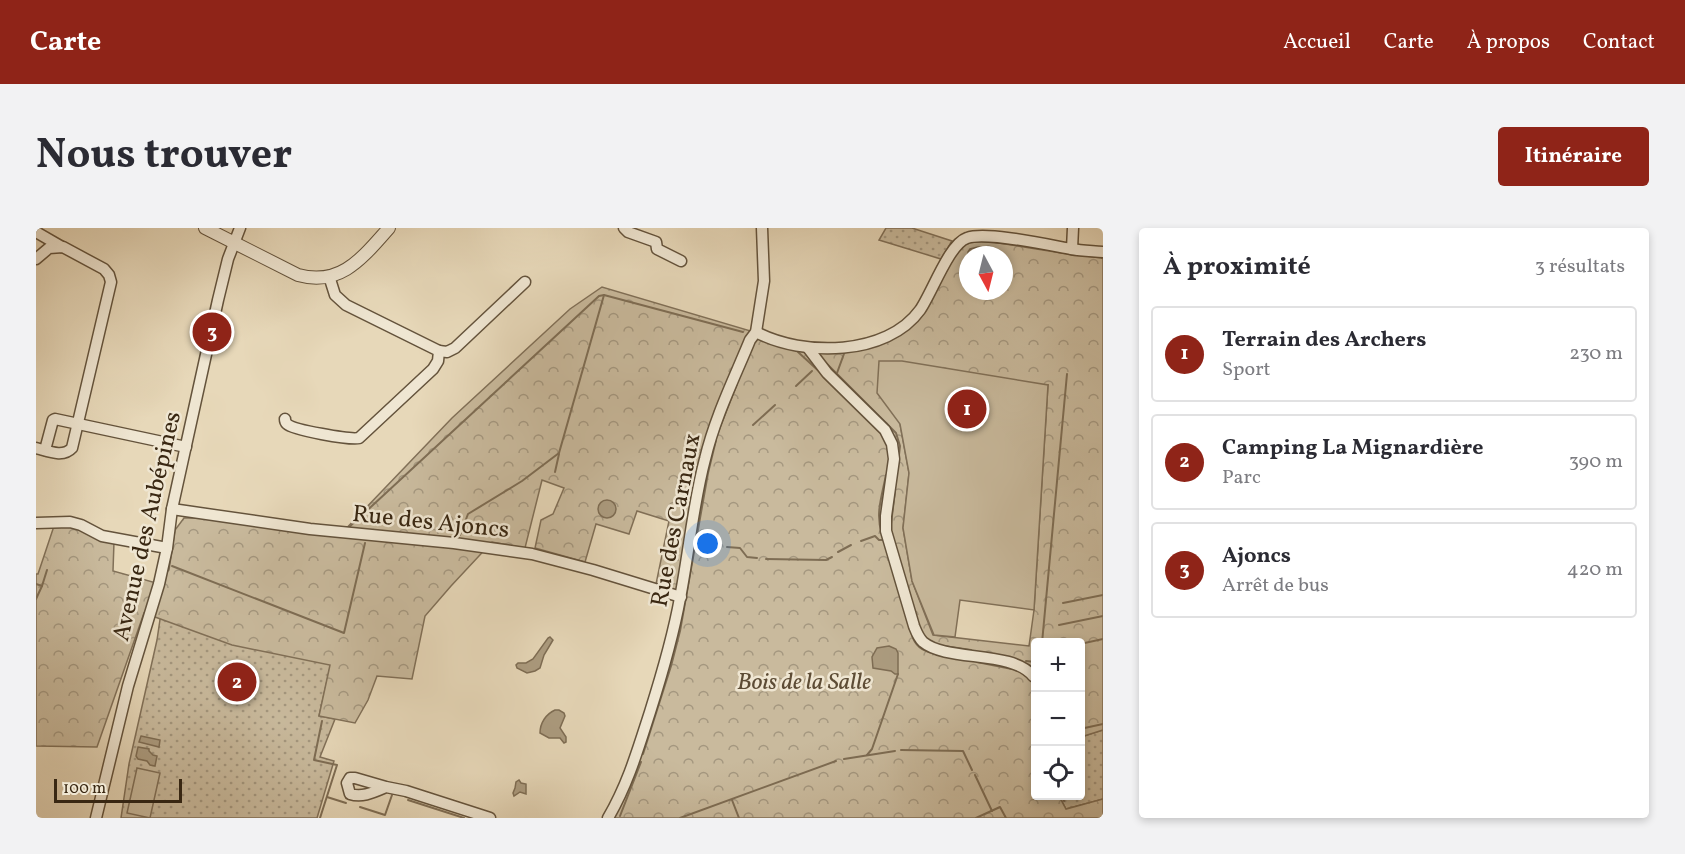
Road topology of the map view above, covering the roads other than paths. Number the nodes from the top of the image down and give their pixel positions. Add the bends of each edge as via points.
1 (205, 228) edge
2 (240, 228) edge
3 (389, 228) edge
4 (624, 228) edge
5 (762, 228) edge
6 (1073, 228) edge
7 (36, 232) edge
8 (234, 244) junction
9 (63, 247) junction
10 (1072, 249) junction
11 (1103, 252) edge
12 (36, 258) edge
13 (681, 261) dead end
14 (328, 276) junction
15 (525, 282) dead end
16 (756, 333) junction
17 (808, 348) junction
18 (439, 351) junction
19 (285, 419) dead end
20 (78, 423) junction
21 (186, 447) junction
22 (40, 449) edge
23 (172, 509) junction
24 (36, 523) edge
25 (167, 548) junction
26 (681, 597) junction
27 (1031, 673) edge
28 (386, 787) dead end
29 (96, 818) edge
30 (490, 818) edge
31 (608, 818) edge

1 - 8 street
2 - 8 street, Avenue des Aubépines
3 - 14 street via 357,262
4 - 13 street via 656,242 657,249
5 - 16 street, Rue des Carnaux via 764,281
6 - 10 street
7 - 9 street
8 - 14 street via 298,275
8 - 21 street, Avenue des Aubépines
9 - 12 street via 49,248
9 - 20 street via 104,269 111,282
10 - 11 street
10 - 17 street via 1012,239 967,237 955,247 921,309 908,324 863,344
14 - 18 street via 335,295 351,308
15 - 18 street via 455,348
16 - 17 street
16 - 26 street, Rue des Carnaux via 711,438 699,484
17 - 27 street via 827,373 885,430 892,444 894,459 885,531 921,640 939,650 1020,666
18 - 19 street via 433,369 359,438 300,429 288,425
20 - 21 street
20 - 22 street via 53,420
20 - 22 street via 70,451 64,454
21 - 23 street, Avenue des Aubépines
23 - 25 street, Avenue des Aubépines
23 - 26 street, Rue des Ajoncs via 532,554
24 - 25 street via 70,522 102,536
25 - 29 street, Avenue des Aubépines
26 - 31 street, Rue des Carnaux via 669,653 637,753
28 - 30 street

